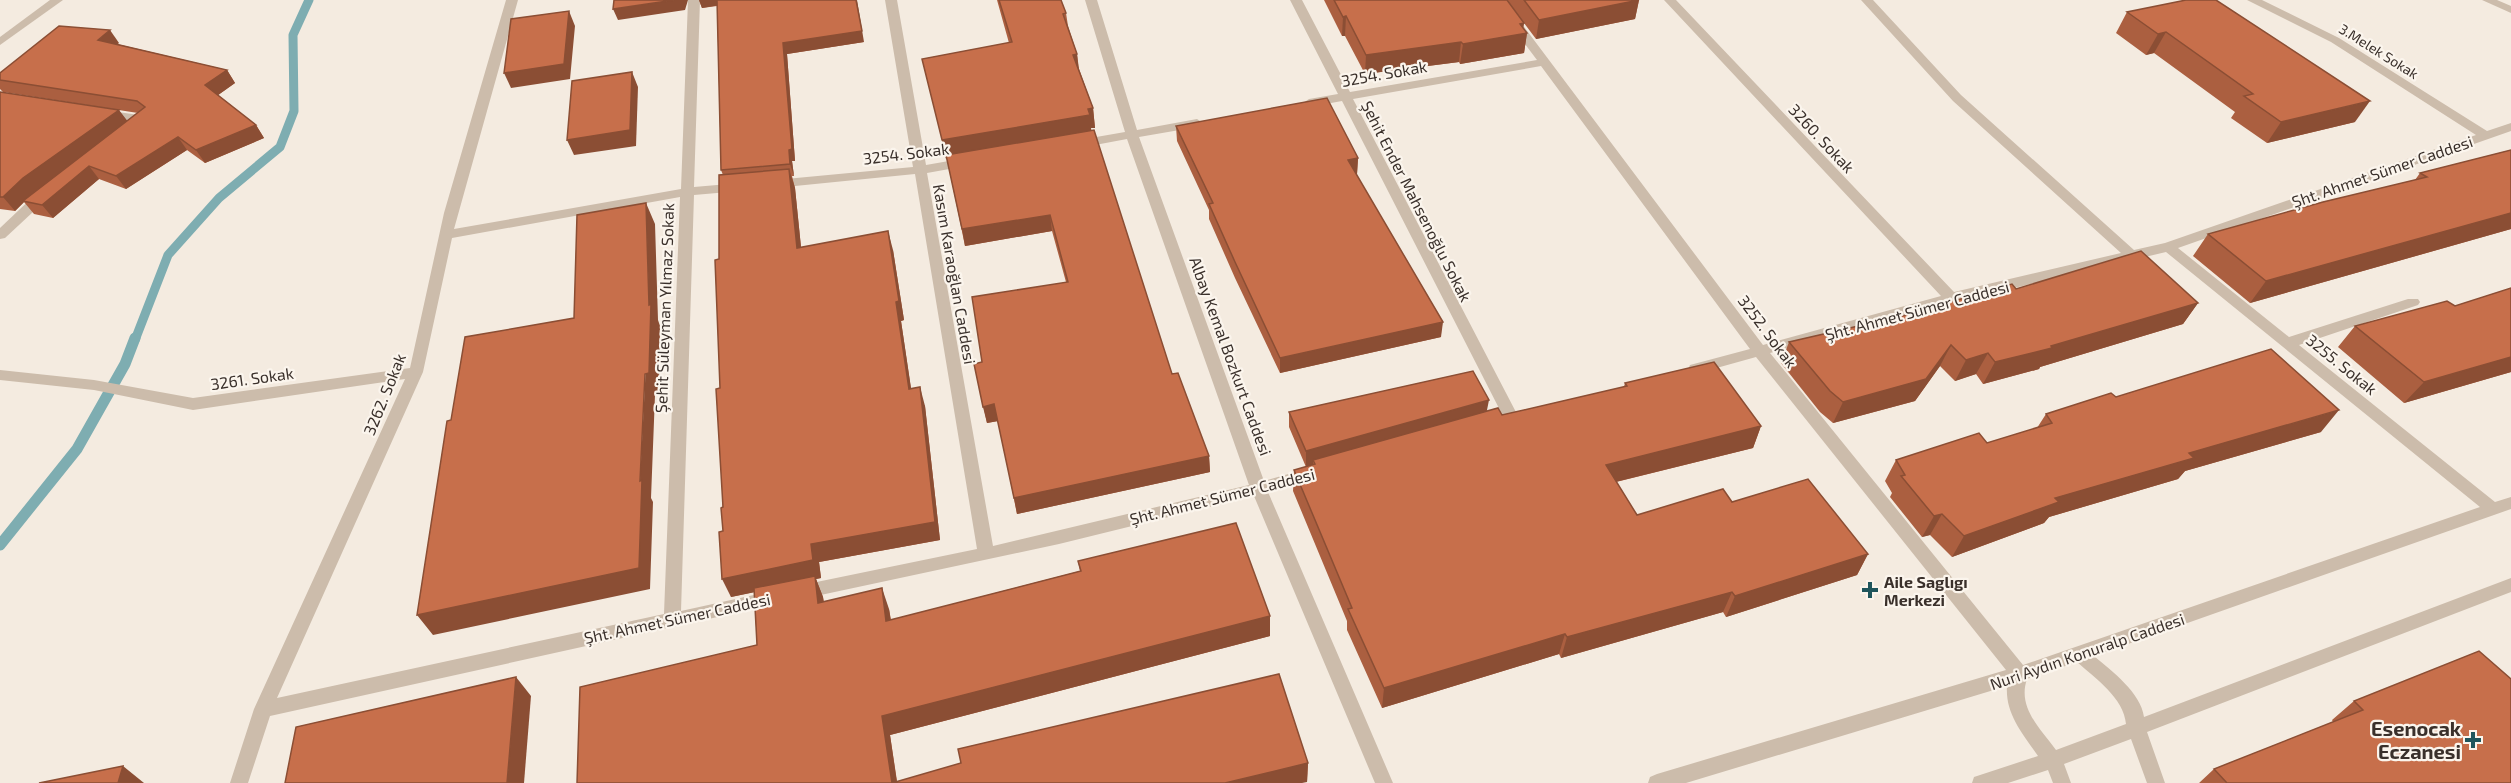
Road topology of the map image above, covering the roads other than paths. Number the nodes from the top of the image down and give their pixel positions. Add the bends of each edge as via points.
1 (57, 0) edge
2 (512, 0) edge
3 (694, 0) edge
4 (891, 0) edge
5 (1091, 0) edge
6 (1296, 0) edge
7 (1498, 0) edge
8 (1670, 0) edge
9 (1867, 0) edge
10 (2253, 0) edge
11 (2488, 0) edge
12 (2511, 10) edge
13 (0, 42) edge
14 (1545, 62) junction
15 (1344, 97) junction
16 (1297, 105) edge
17 (90, 111) edge
18 (1215, 120) edge
19 (2511, 127) edge
20 (127, 134) edge
21 (1132, 135) junction
22 (2485, 135) junction
23 (1065, 146) edge
24 (975, 161) edge
25 (919, 170) junction
26 (51, 190) edge
27 (686, 192) junction
28 (0, 235) edge
29 (447, 235) junction
30 (2168, 247) junction
31 (2131, 255) junction
32 (1951, 298) junction
33 (2413, 302) dead end
34 (2288, 343) junction
35 (1761, 353) junction
36 (416, 372) junction
37 (1681, 373) edge
38 (0, 375) edge
39 (1510, 416) edge
40 (1328, 469) edge
41 (1259, 489) junction
42 (2511, 502) edge
43 (2494, 510) junction
44 (986, 554) junction
45 (2511, 585) edge
46 (672, 618) junction
47 (2080, 654) junction
48 (2020, 674) junction
49 (263, 709) junction
50 (2136, 728) junction
51 (2052, 760) junction
52 (239, 783) edge
53 (1384, 783) edge
54 (1657, 783) edge
55 (1982, 783) edge
56 (2062, 783) edge
57 (2157, 783) edge

1 - 13 street
2 - 29 street, 3262. Sokak
3 - 27 street, Şehit Süleyman Yılmaz Sokak
4 - 25 street, Kasım Karaoğlan Caddesi
5 - 21 street, Albay Kemal Bozkurt Caddesi
6 - 15 street, Şehit Ender Mahsenoğlu Sokak
7 - 14 street, 3252. Sokak
8 - 32 street, 3260. Sokak
9 - 31 street via 1957,98
10 - 22 street, 3.Melek Sokak via 2335,40
11 - 12 street
14 - 15 street, 3254. Sokak
14 - 35 street, 3252. Sokak
15 - 16 street, 3254. Sokak
15 - 39 street, Şehit Ender Mahsenoğlu Sokak
17 - 20 street via 146,120
18 - 21 street
19 - 22 street, Şht. Ahmet Sümer Caddesi
21 - 23 street
21 - 41 street, Albay Kemal Bozkurt Caddesi
22 - 30 street, Şht. Ahmet Sümer Caddesi
24 - 25 street, 3254. Sokak
25 - 27 street, 3254. Sokak
25 - 44 street, Kasım Karaoğlan Caddesi
26 - 28 street
27 - 29 street, 3254. Sokak
27 - 46 street, Şehit Süleyman Yılmaz Sokak
29 - 36 street, 3262. Sokak
30 - 31 street, Şht. Ahmet Sümer Caddesi
30 - 34 street, 3255. Sokak
31 - 32 street, Şht. Ahmet Sümer Caddesi
32 - 35 street, Şht. Ahmet Sümer Caddesi
33 - 34 street
34 - 43 street, 3255. Sokak
35 - 37 street, Şht. Ahmet Sümer Caddesi
35 - 48 street, 3252. Sokak
36 - 38 street, 3261. Sokak via 194,404 94,385
36 - 49 street, 3262. Sokak
40 - 41 street, Şht. Ahmet Sümer Caddesi
41 - 44 street, Şht. Ahmet Sümer Caddesi
41 - 53 street, Albay Kemal Bozkurt Caddesi
42 - 43 street, Nuri Aydın Konuralp Caddesi
43 - 47 street, Nuri Aydın Konuralp Caddesi
44 - 46 street, Şht. Ahmet Sümer Caddesi
45 - 50 street
46 - 49 street, Şht. Ahmet Sümer Caddesi
47 - 48 street, Nuri Aydın Konuralp Caddesi
47 - 50 street via 2134,709
48 - 51 street via 2014,686 2016,709
48 - 54 street, Nuri Aydın Konuralp Caddesi
49 - 52 street, 3262. Sokak
50 - 51 street
50 - 57 street
51 - 55 street
51 - 56 street

